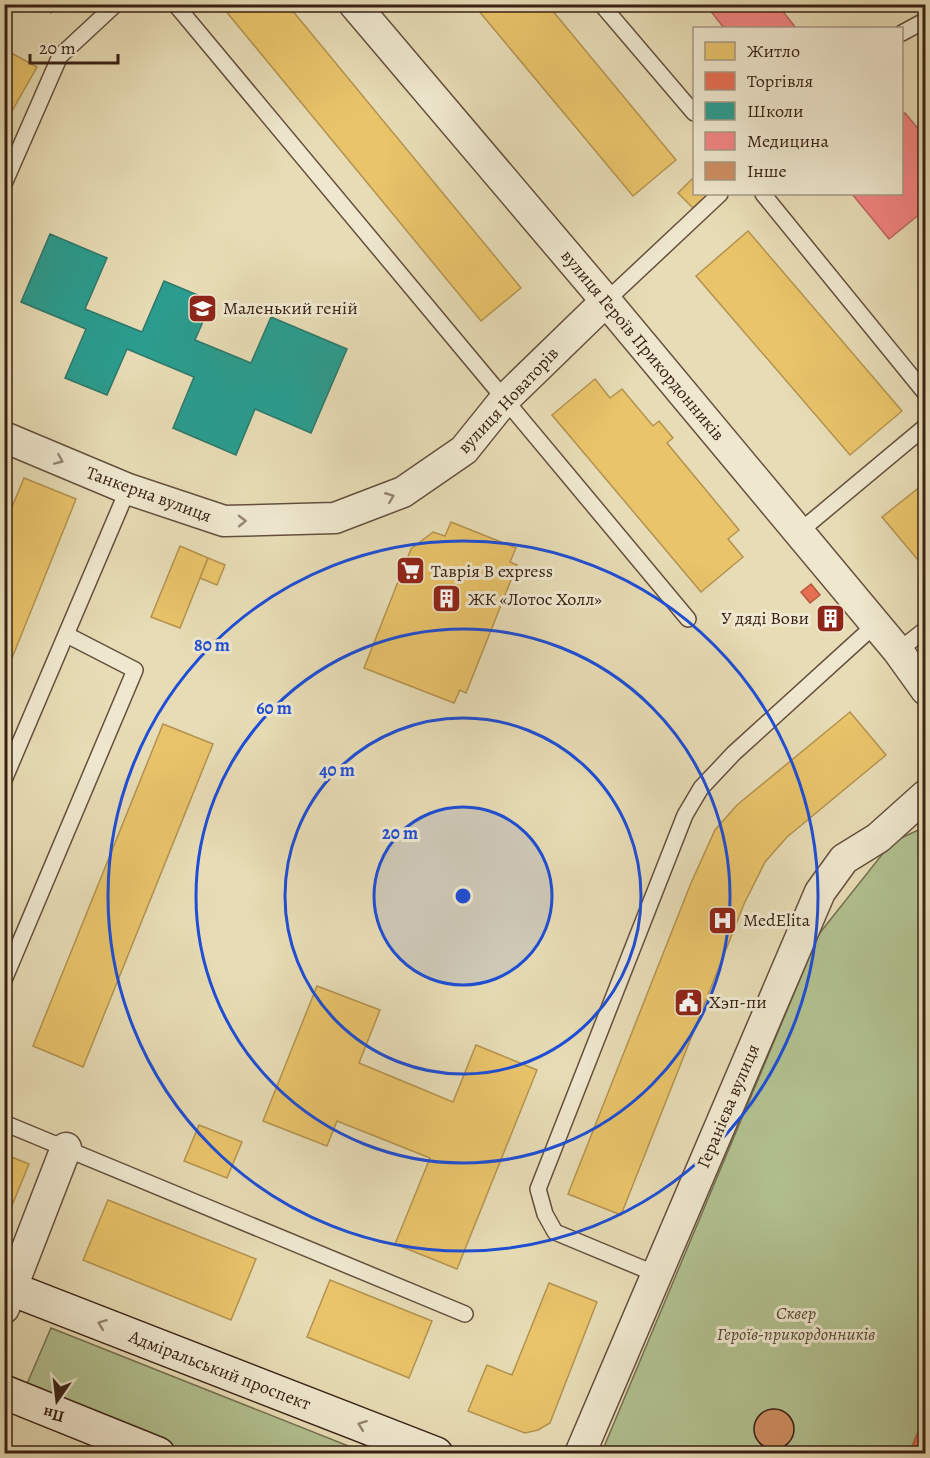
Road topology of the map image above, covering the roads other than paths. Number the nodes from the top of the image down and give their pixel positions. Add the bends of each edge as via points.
1 (116, 4) edge
2 (175, 4) edge
3 (354, 4) edge
4 (601, 4) edge
5 (926, 20) edge
6 (903, 32) edge
7 (693, 112) edge
8 (4, 184) edge
9 (719, 195) edge
10 (764, 195) edge
11 (606, 300) junction
12 (926, 394) edge
13 (505, 399) junction
14 (926, 426) edge
15 (4, 437) edge
16 (128, 489) junction
17 (336, 519) joint
18 (799, 532) junction
19 (688, 619) dead end
20 (876, 624) junction
21 (926, 629) edge
22 (67, 635) junction
23 (898, 651) junction
24 (926, 690) edge
25 (4, 780) edge
26 (926, 795) edge
27 (4, 980) edge
28 (4, 1124) edge
29 (66, 1148) junction
30 (656, 1274) junction
31 (7, 1295) edge
32 (465, 1314) dead end
33 (4, 1392) edge
34 (158, 1454) edge
35 (436, 1454) edge
36 (580, 1454) edge

1 - 8 lane via 60,56
2 - 13 lane
3 - 11 street, вулиця Героїв Прикордонників
4 - 7 lane
5 - 6 lane
9 - 11 lane
10 - 12 lane
11 - 13 street, вулиця Новаторів
11 - 18 street, вулиця Героїв Прикордонників
17 -> 13 street, вулиця Новаторів via 403,492 464,450
13 - 19 lane
14 - 18 lane
15 -> 16 street, Танкерна вулиця
16 -> 17 street, Танкерна вулиця via 224,521
16 - 22 lane
18 - 20 street, вулиця Героїв Прикордонників
20 - 23 street, вулиця Героїв Прикордонників
20 - 30 lane via 701,788 685,815 538,1189 555,1232
21 - 23 lane
22 - 25 lane
22 - 27 lane via 135,669
23 - 24 street, вулиця Героїв Прикордонників
26 - 30 street, Геранієва вулиця via 878,838 844,859 820,892
28 - 29 lane
29 - 31 street
29 - 32 lane
30 - 36 street, Геранієва вулиця
35 -> 31 main road, Адміральський проспект
33 - 34 main road

